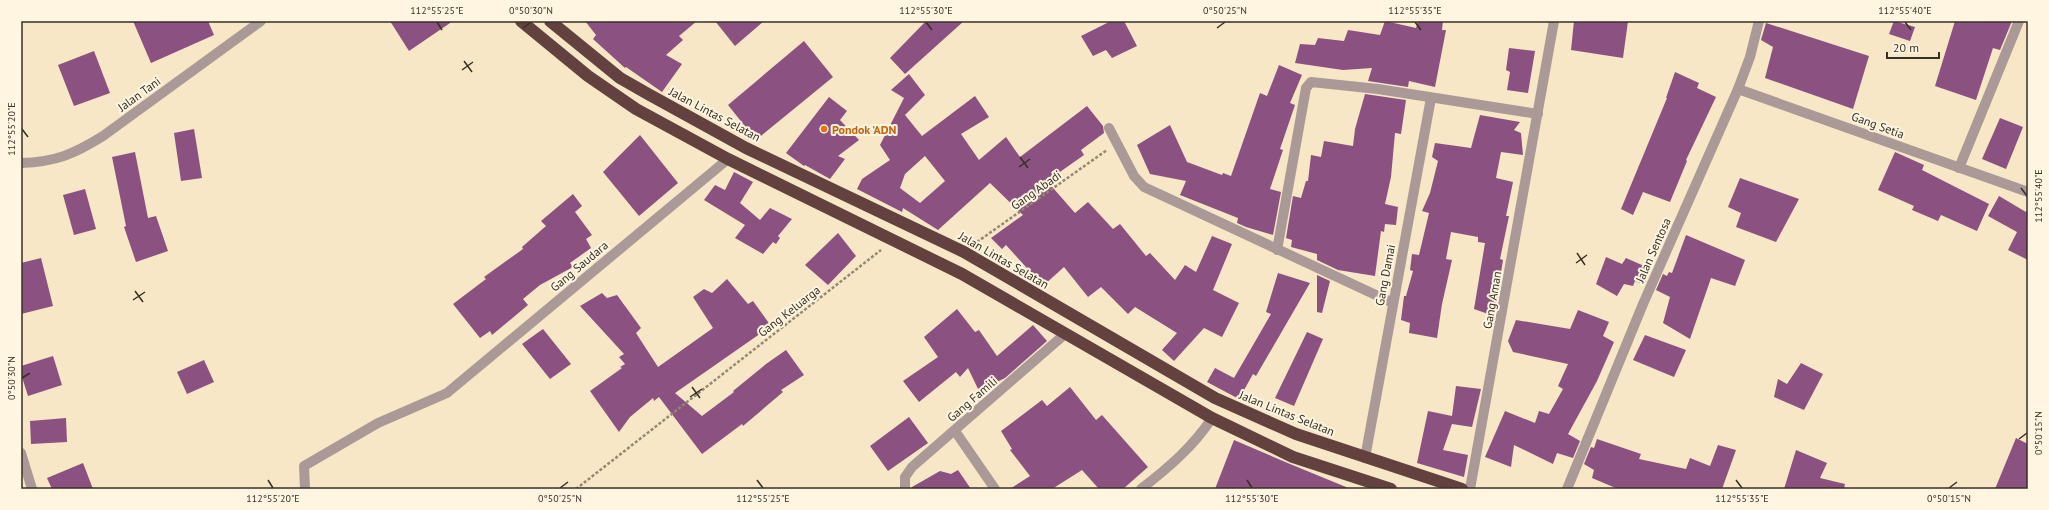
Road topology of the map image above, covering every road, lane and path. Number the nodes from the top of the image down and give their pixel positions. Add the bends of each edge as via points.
1 (261, 21) edge
2 (521, 21) edge
3 (550, 21) edge
4 (1554, 21) edge
5 (1759, 21) edge
6 (2019, 21) edge
7 (1738, 89) junction
8 (1431, 98) junction
9 (1538, 114) junction
10 (1109, 128) dead end
11 (1118, 143) junction
12 (728, 159) junction
13 (21, 163) edge
14 (1960, 168) junction
15 (2028, 192) edge
16 (893, 218) junction
17 (889, 237) junction
18 (1277, 250) junction
19 (964, 252) junction
20 (1393, 304) junction
21 (1066, 334) junction
22 (1212, 418) junction
23 (955, 431) junction
24 (21, 453) edge
25 (1365, 458) junction
26 (32, 489) edge
27 (305, 489) edge
28 (576, 489) edge
29 (905, 489) edge
30 (995, 489) edge
31 (1141, 489) edge
32 (1391, 489) edge
33 (1462, 489) edge
34 (1470, 489) edge
35 (1567, 489) edge

1 - 13 street, Jalan Tani via 103,136 75,153 53,160
2 - 12 highway via 588,76 636,109
3 - 16 highway, Jalan Lintas Selatan via 620,78 746,148
4 - 9 street, Gang Aman
5 - 7 street, Jalan Sentosa via 1750,57
6 - 14 street
7 - 14 street, Gang Setia
7 - 35 street, Jalan Sentosa via 1643,304
8 - 9 street
8 - 18 street via 1378,89 1311,82 1308,84
8 - 20 street, Gang Damai
9 - 34 street, Gang Aman
10 - 11 street
11 - 18 street via 1134,176 1144,187
11 - 19 path, Gang Abadi
12 - 17 highway
12 - 27 street, Gang Saudara via 447,393 378,423 304,466
14 - 15 street, Gang Setia
16 - 17 highway
16 - 19 highway, Jalan Lintas Selatan
17 - 21 highway via 962,274
17 - 28 path, Gang Keluarga via 696,397
18 - 20 street
19 - 25 highway, Jalan Lintas Selatan via 1215,398 1296,434
20 - 25 street, Gang Damai
21 - 22 highway
21 - 23 street, Gang Famili
22 - 31 street via 1186,452
22 - 32 highway via 1293,457
23 - 29 street, Gang Famili via 912,467 905,477
23 - 30 street
24 - 26 street
25 - 33 highway, Jalan Lintas Selatan

